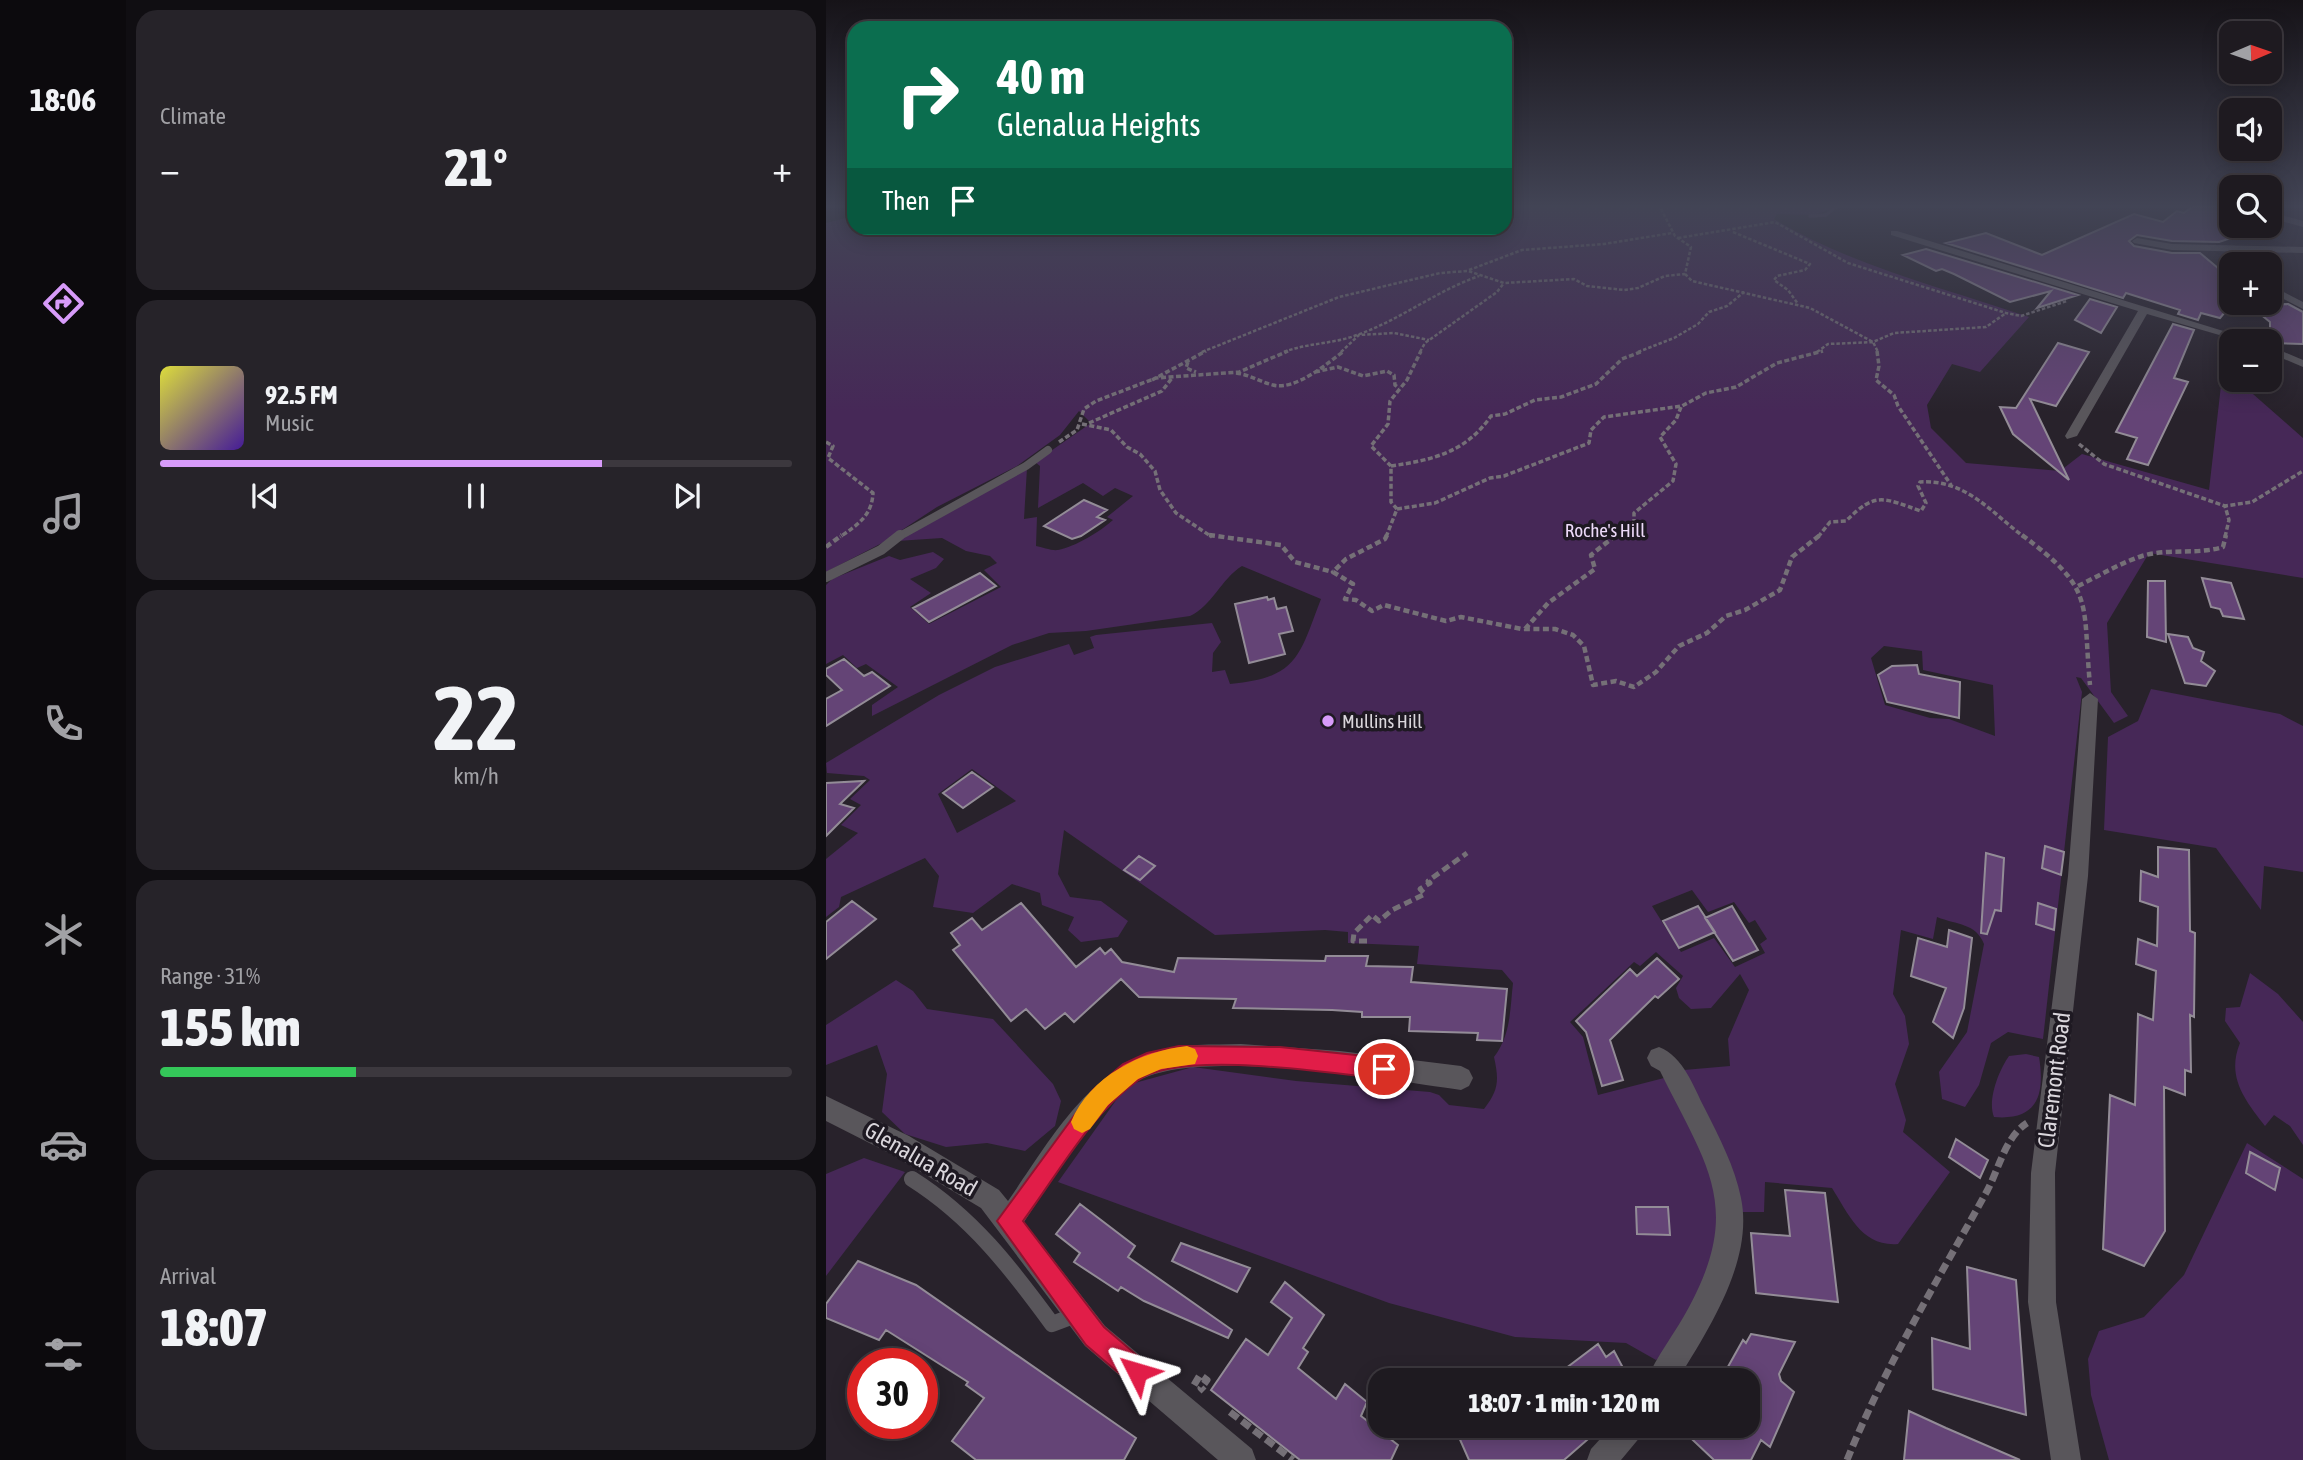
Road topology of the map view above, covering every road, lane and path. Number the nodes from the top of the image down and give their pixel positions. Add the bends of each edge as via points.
1 (1439, 275) edge
2 (1480, 275) joint
3 (1674, 275) edge
4 (1686, 275) edge
5 (1781, 275) edge
6 (1886, 275) edge
7 (2030, 275) edge
8 (1504, 283) junction
9 (1744, 292) junction
10 (2091, 294) junction
11 (2282, 295) edge
12 (1798, 305) junction
13 (2303, 306) edge
14 (2145, 309) junction
15 (2006, 313) junction
16 (2219, 331) edge
17 (1359, 335) junction
18 (1430, 340) junction
19 (1873, 342) junction
20 (2282, 354) edge
21 (1191, 359) junction
22 (2302, 362) edge
23 (1228, 372) junction
24 (1313, 372) junction
25 (1200, 373) junction
26 (1179, 376) junction
27 (1152, 380) junction
28 (1399, 388) junction
29 (1682, 406) junction
30 (1082, 424) junction
31 (2071, 436) joint
32 (826, 443) edge
33 (1048, 450) joint
34 (1391, 466) junction
35 (2303, 471) edge
36 (1951, 486) junction
37 (2225, 506) junction
38 (1397, 509) junction
39 (826, 547) edge
40 (1333, 572) junction
41 (826, 576) edge
42 (2078, 586) junction
43 (1525, 629) junction
44 (2090, 699) joint
45 (1467, 853) dead end
46 (1367, 941) dead end
47 (1659, 1058) dead end
48 (1461, 1077) dead end
49 (826, 1108) edge
50 (2052, 1112) junction
51 (912, 1179) dead end
52 (1009, 1221) junction
53 (1078, 1313) junction
54 (1668, 1368) edge
55 (1201, 1388) dead end
56 (1211, 1396) dead end
57 (1221, 1404) dead end
58 (1621, 1438) edge
59 (1241, 1460) edge
60 (1293, 1460) edge
61 (1602, 1460) edge
62 (1847, 1460) edge
63 (2066, 1460) edge

1 - 21 path via 1339,297
2 - 8 path
2 - 17 path via 1447,287
3 - 8 path via 1624,290 1587,286 1572,279
4 - 9 path via 1692,281
5 - 12 path via 1774,280
6 - 15 path
7 - 10 street
8 - 18 path
9 - 12 path
9 - 34 path via 1674,338 1622,359 1595,383 1491,416 1458,451 1415,465
10 - 14 street
10 - 15 path via 2021,316
11 - 13 street
12 - 19 path
14 - 16 street
14 - 31 street
15 - 19 path via 1986,327 1894,333
17 - 18 path via 1394,333
17 - 23 path via 1327,345 1294,348 1247,369
17 - 24 path
18 - 28 path
19 - 29 path via 1828,344 1823,351 1777,363 1736,387 1706,393
19 - 36 path via 1880,373 1876,380 1894,395
20 - 22 street
21 - 25 path via 1186,368
21 - 27 path
23 - 24 path via 1257,376 1276,387
23 - 25 path
24 - 28 path via 1338,367 1363,376 1387,371
25 - 26 path
26 - 27 path
26 - 30 path via 1162,391
27 - 30 path via 1096,401 1084,409
28 - 34 path via 1390,401 1388,424 1371,446
29 - 38 path via 1604,417 1591,430 1588,443 1579,447 1489,478 1434,503
29 - 43 path via 1660,437 1676,461 1675,482 1591,555 1595,569 1551,599
30 - 33 path
30 - 40 path via 1111,430 1140,454 1176,513 1193,527 1214,538 1281,545 1295,562
31 - 37 path via 2104,464
32 - 39 path via 833,446 828,458 873,493 874,503 861,524
33 - 41 lane via 909,528 881,550
34 - 38 path via 1391,502
35 - 37 path via 2252,502
36 - 42 path via 1979,498 2053,559
36 - 43 path via 1920,482 1926,503 1921,512 1881,497 1864,503 1846,521 1830,523 1824,534 1790,560 1780,590 1679,646 1656,672 1634,687 1616,681 1593,685 1584,646 1573,635 1555,629
37 - 42 path via 2229,520 2223,547 2142,556
38 - 40 path via 1385,539 1346,558
40 - 43 path via 1353,584 1345,600 1356,600 1372,611 1384,605 1446,621 1461,617
42 - 44 path via 2090,634 2085,649
44 - 50 street, Claremont Road via 2078,876
45 - 46 path via 1428,881 1420,889 1425,894 1379,921 1372,915 1354,933 1353,941
47 - 54 street via 1668,1063 1718,1168 1730,1218 1707,1305
48 - 52 street via 1280,1057 1161,1059 1131,1072 1100,1097
49 - 52 street, Glenalua Road via 967,1182
50 - 62 path via 2022,1125 2010,1143 1866,1409
50 - 63 street, Claremont Road via 2043,1173 2042,1302
51 - 53 lane via 963,1213 1052,1324
52 - 53 street, Glenalua Road
53 - 59 street, Glenalua Road via 1095,1336
55 - 56 path
57 - 60 path
58 - 61 street

